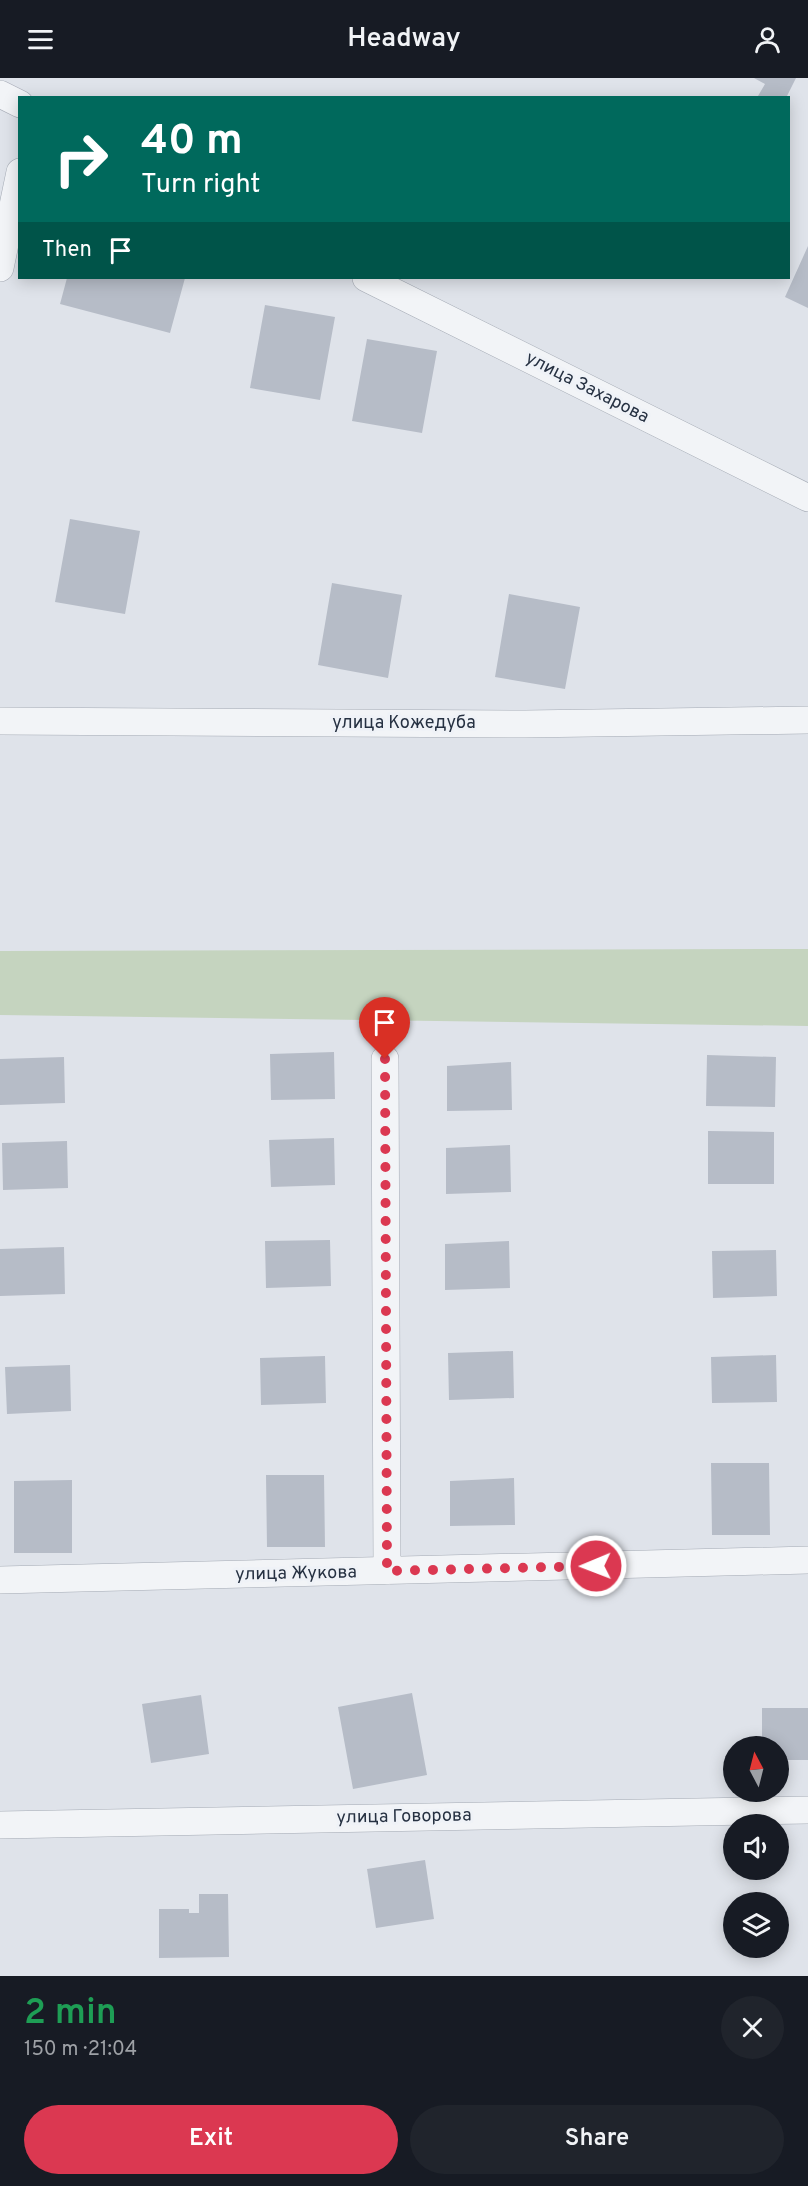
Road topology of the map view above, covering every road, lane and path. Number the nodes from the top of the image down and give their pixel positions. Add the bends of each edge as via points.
1 (0, 94) edge
2 (18, 103) edge
3 (18, 182) edge
4 (0, 268) edge
5 (368, 279) edge
6 (808, 498) edge
7 (808, 720) edge
8 (0, 721) edge
9 (385, 1059) dead end
10 (808, 1560) edge
11 (387, 1571) junction
12 (0, 1580) edge
13 (808, 1810) edge
14 (0, 1825) edge

1 - 2 street
3 - 4 street
5 - 6 street, улица Захарова
7 - 8 street, улица Кожедуба via 525,724
9 - 11 street
10 - 11 street, улица Жукова
11 - 12 street, улица Жукова
13 - 14 street, улица Говорова

